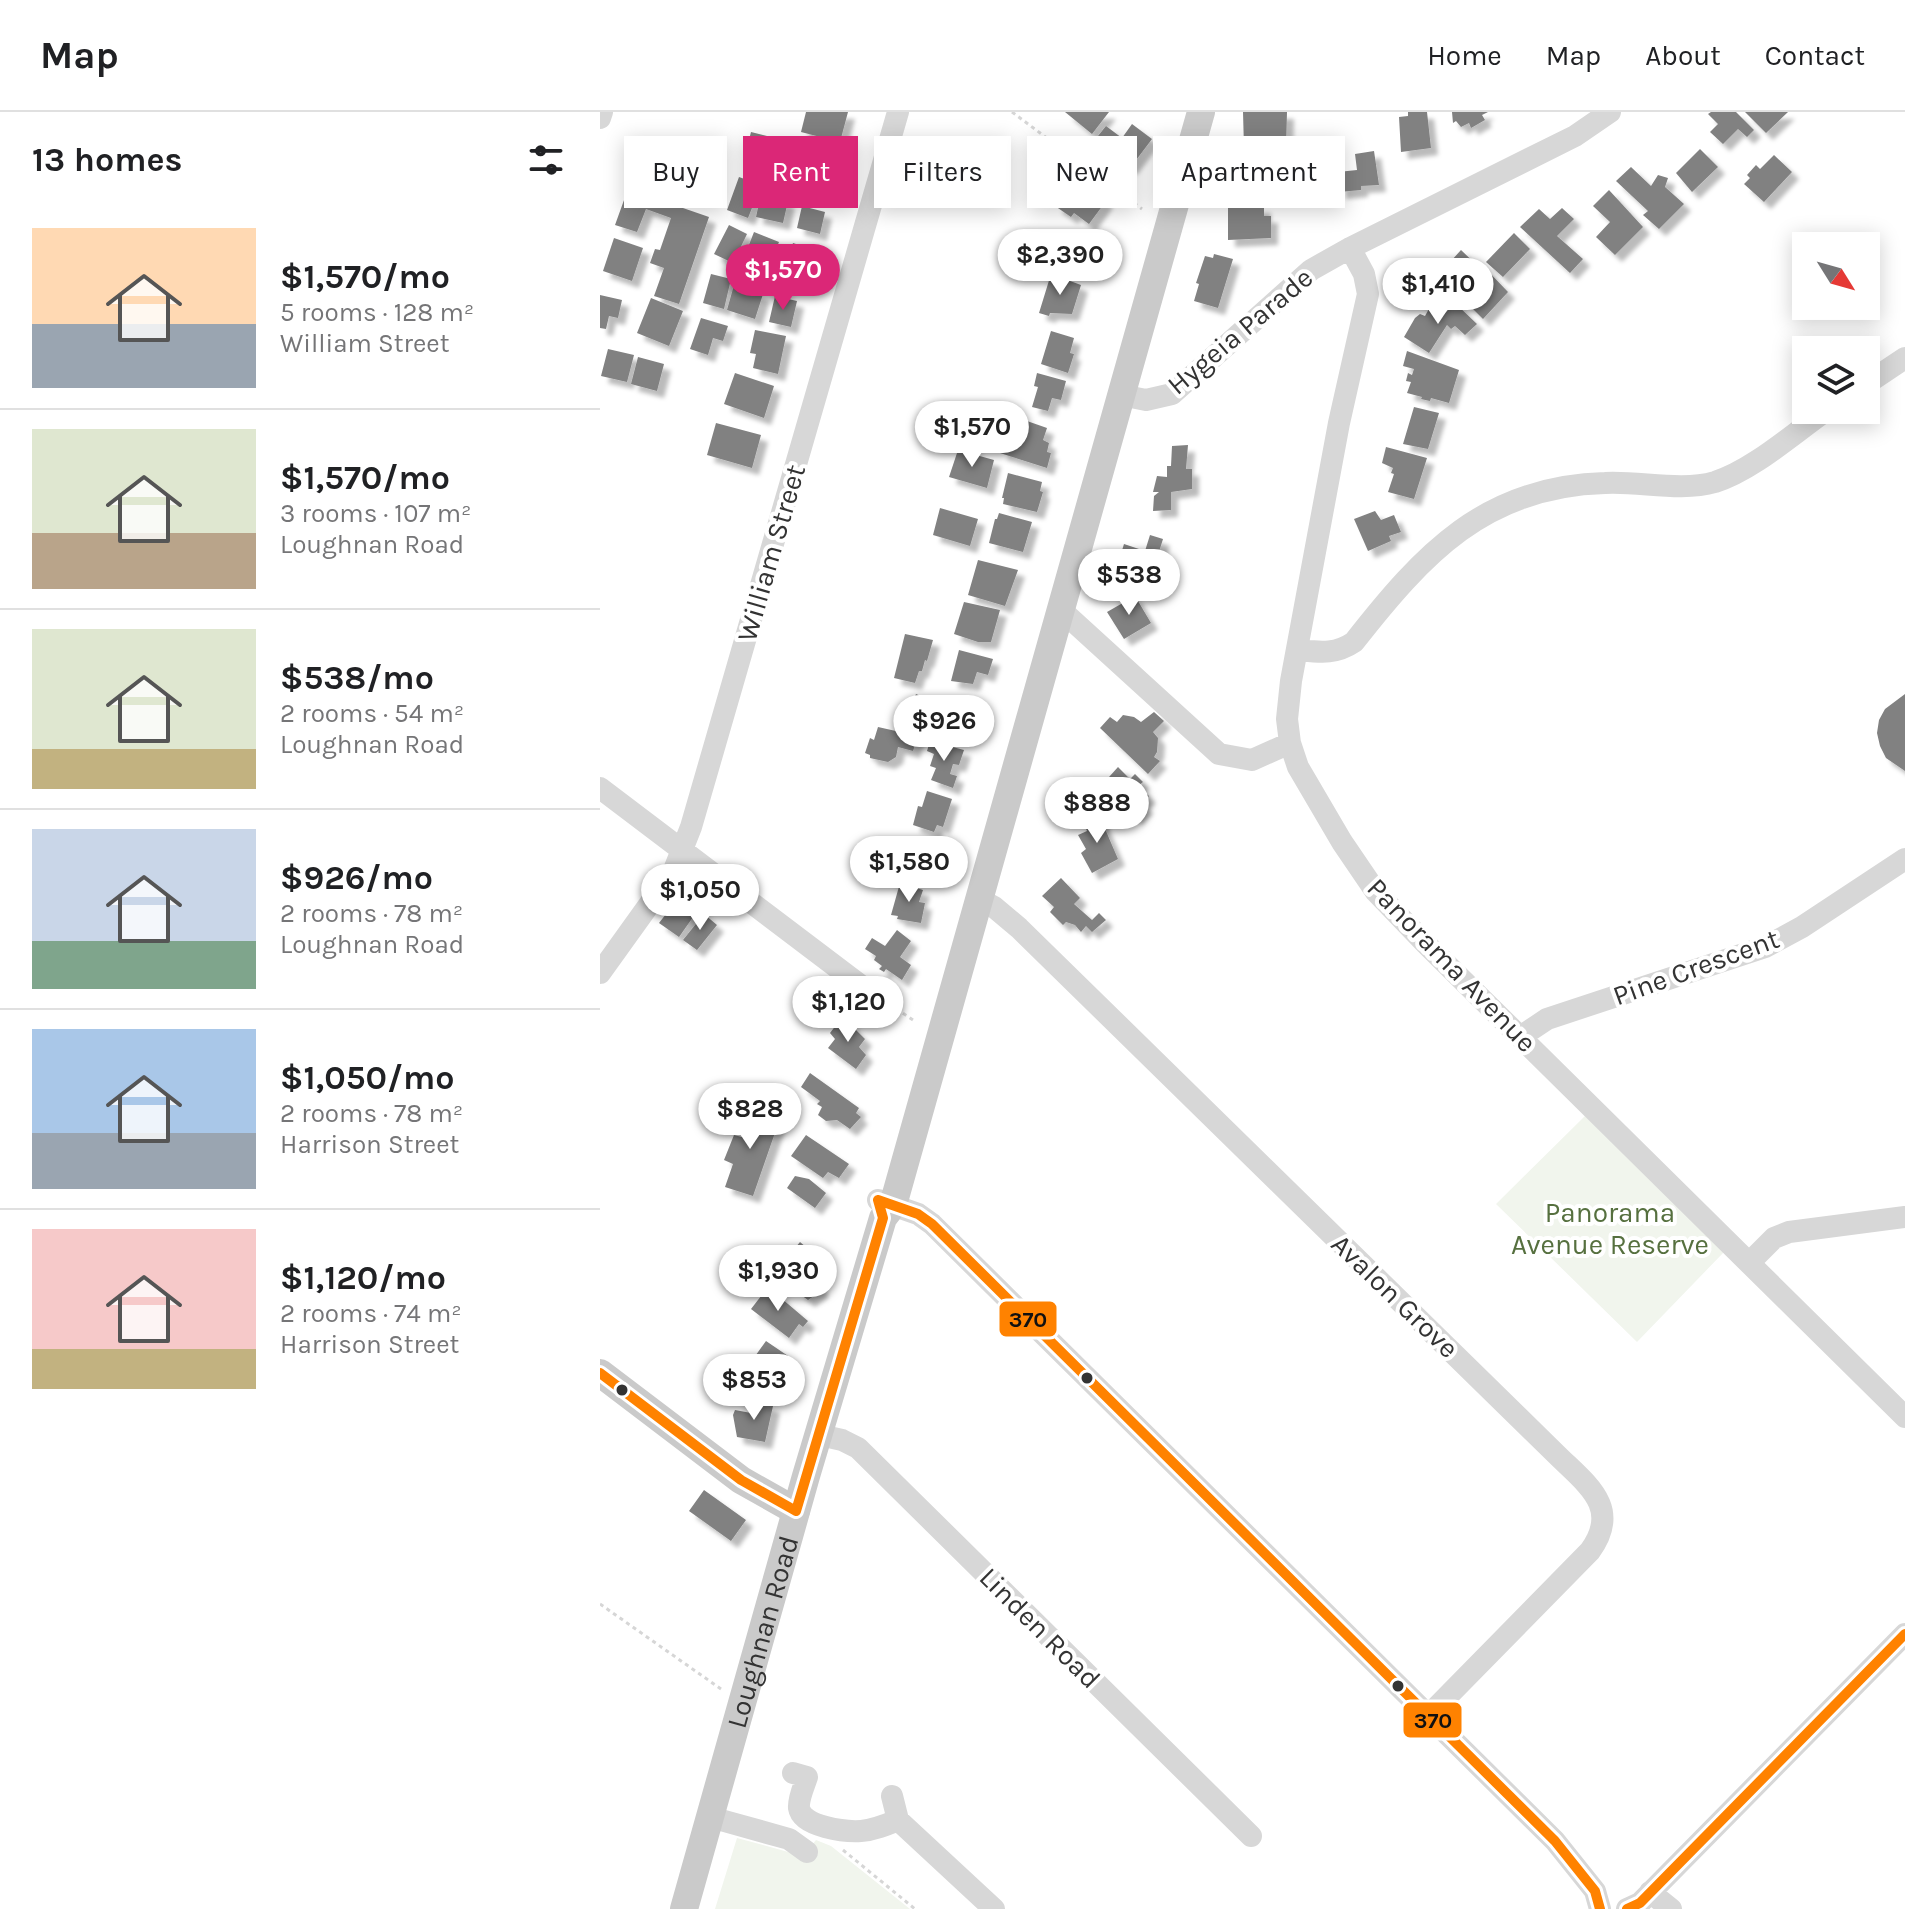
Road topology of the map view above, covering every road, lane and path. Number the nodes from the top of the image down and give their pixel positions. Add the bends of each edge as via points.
1 (898, 112) edge
2 (1012, 112) edge
3 (1186, 112) edge
4 (1201, 112) edge
5 (1610, 112) edge
6 (1142, 209) dead end
7 (1350, 248) junction
8 (1905, 358) edge
9 (1880, 375) edge
10 (1121, 395) junction
11 (1807, 424) edge
12 (1061, 610) junction
13 (1297, 650) junction
14 (1290, 743) junction
15 (600, 788) edge
16 (682, 850) junction
17 (1905, 859) edge
18 (981, 900) junction
19 (600, 973) edge
20 (868, 991) joint
21 (913, 1020) dead end
22 (1520, 1037) junction
23 (884, 1208) junction
24 (1905, 1217) edge
25 (1749, 1263) junction
26 (600, 1373) edge
27 (1905, 1417) edge
28 (820, 1435) junction
29 (796, 1511) junction
30 (600, 1604) edge
31 (1905, 1634) edge
32 (721, 1689) dead end
33 (1428, 1716) junction
34 (793, 1773) dead end
35 (892, 1796) dead end
36 (710, 1817) junction
37 (806, 1819) junction
38 (898, 1820) junction
39 (1251, 1836) dead end
40 (835, 1844) dead end
41 (1650, 1892) junction
42 (684, 1909) edge
43 (915, 1909) edge
44 (994, 1909) edge
45 (1600, 1909) edge
46 (1627, 1909) edge
47 (1671, 1909) edge

1 - 16 street, William Street
2 - 6 path
3 - 23 main road, Loughnan Road via 927,1020
4 - 10 main road, Loughnan Road
5 - 7 street, Hygeia Parade via 1575,136
7 - 10 street, Hygeia Parade via 1288,288 1172,394 1146,400
7 - 13 street, Panorama Avenue via 1368,294
8 - 9 street
10 - 12 main road, Loughnan Road
11 - 13 street via 1713,482 1570,486 1498,507 1419,564 1354,642 1330,653
12 - 14 street via 1219,754 1252,760
12 - 18 main road, Loughnan Road
13 - 14 street, Panorama Avenue via 1287,719
14 - 22 street, Panorama Avenue via 1298,767 1376,892
15 - 16 street
16 - 19 street, William Street via 674,870
16 - 20 street
17 - 22 street, Pine Crescent via 1765,947 1547,1019
18 - 23 main road, Loughnan Road
18 - 33 street, Avalon Grove via 1013,922 1598,1500 1604,1521 1598,1541
20 - 21 path
22 - 25 street, Panorama Avenue
23 - 28 main road, Loughnan Road
23 - 33 street via 918,1214 932,1224
24 - 25 street via 1789,1232 1774,1238
25 - 27 street, Panorama Avenue
26 - 29 main road via 741,1480
28 - 29 main road, Loughnan Road
28 - 39 street, Linden Road via 858,1448
29 - 36 main road, Loughnan Road
30 - 32 path
31 - 41 street
33 - 45 street via 1555,1841 1595,1891
34 - 37 street via 807,1777 798,1806
35 - 38 street
36 - 37 street via 798,1846
36 - 42 main road, Loughnan Road
37 - 38 street via 861,1831
38 - 44 street
40 - 43 path
41 - 46 street
41 - 47 street

